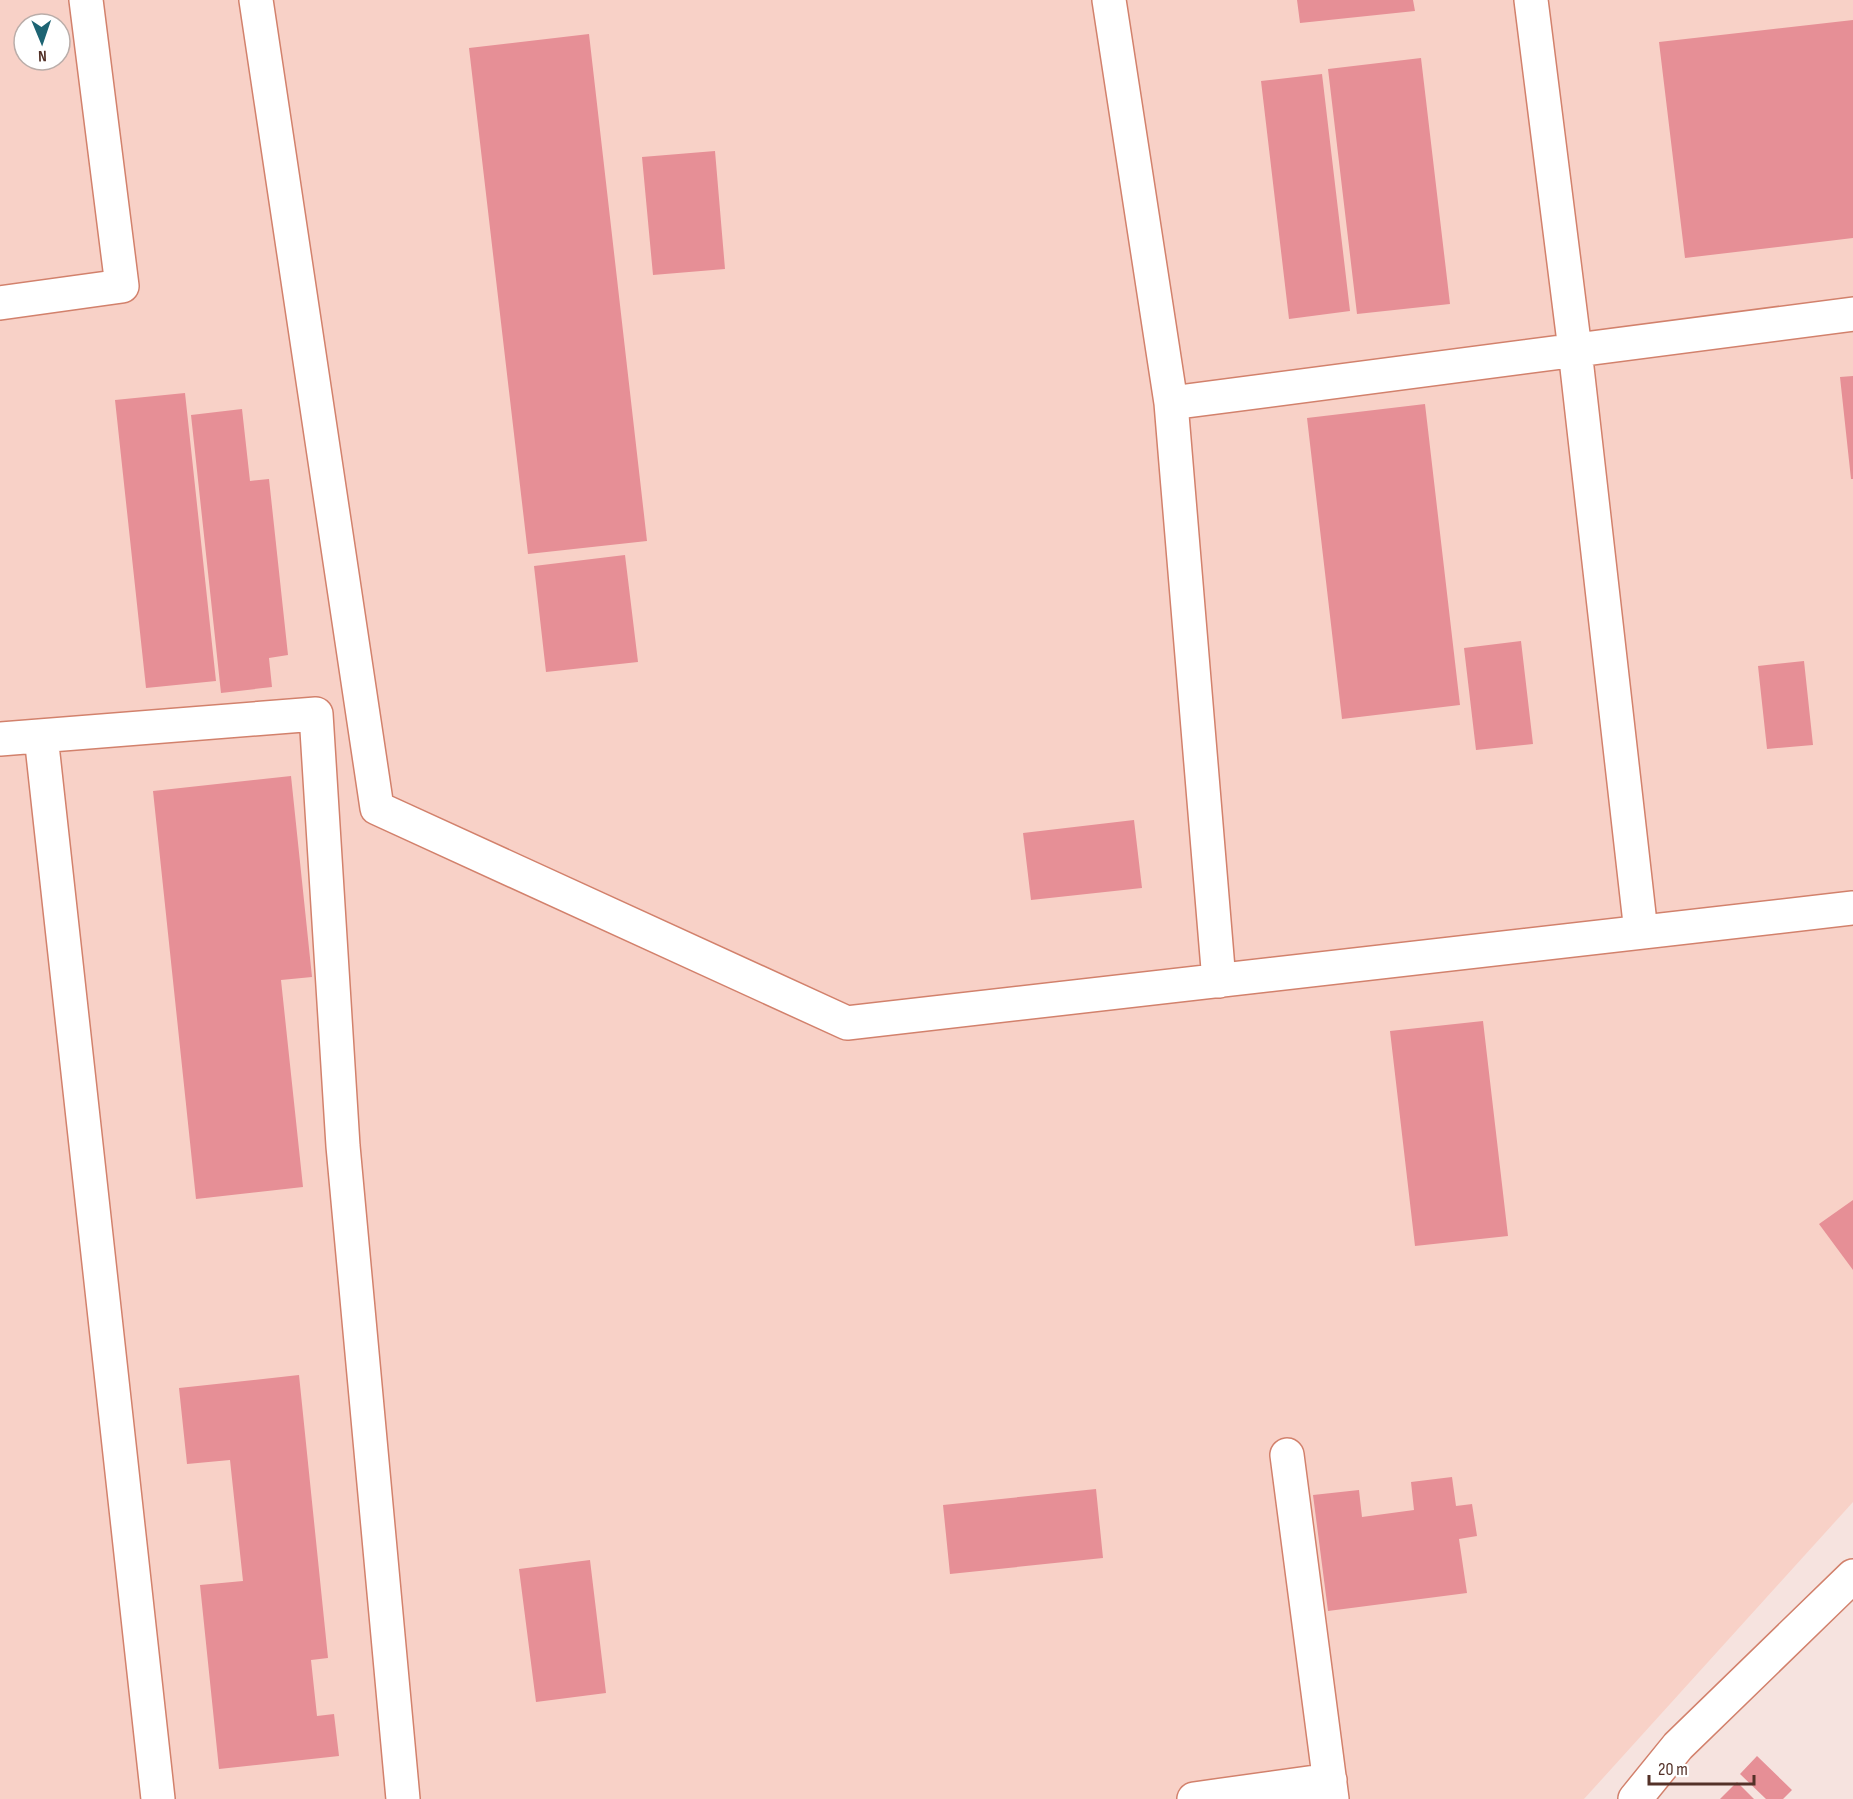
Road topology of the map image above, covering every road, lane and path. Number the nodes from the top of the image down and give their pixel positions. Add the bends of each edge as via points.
1 (86, 0) edge
2 (256, 0) edge
3 (1109, 0) edge
4 (1530, 0) edge
5 (0, 303) edge
6 (1853, 314) edge
7 (1575, 350) junction
8 (1171, 403) junction
9 (41, 736) junction
10 (0, 739) edge
11 (1853, 908) edge
12 (1641, 932) junction
13 (1219, 981) junction
14 (1287, 1455) dead end
15 (1853, 1576) edge
16 (1331, 1790) edge
17 (158, 1799) edge
18 (403, 1799) edge
19 (1194, 1799) edge
20 (1635, 1799) edge

1 - 5 street via 122,286
2 - 13 street via 377,807 847,1023
3 - 8 street
4 - 7 street
6 - 7 street
7 - 8 street
7 - 12 street
8 - 13 street
9 - 10 street
9 - 17 street
9 - 18 street via 316,714 343,1146
11 - 12 street
12 - 13 street
14 - 16 street
15 - 20 street via 1678,1746
16 - 19 street

